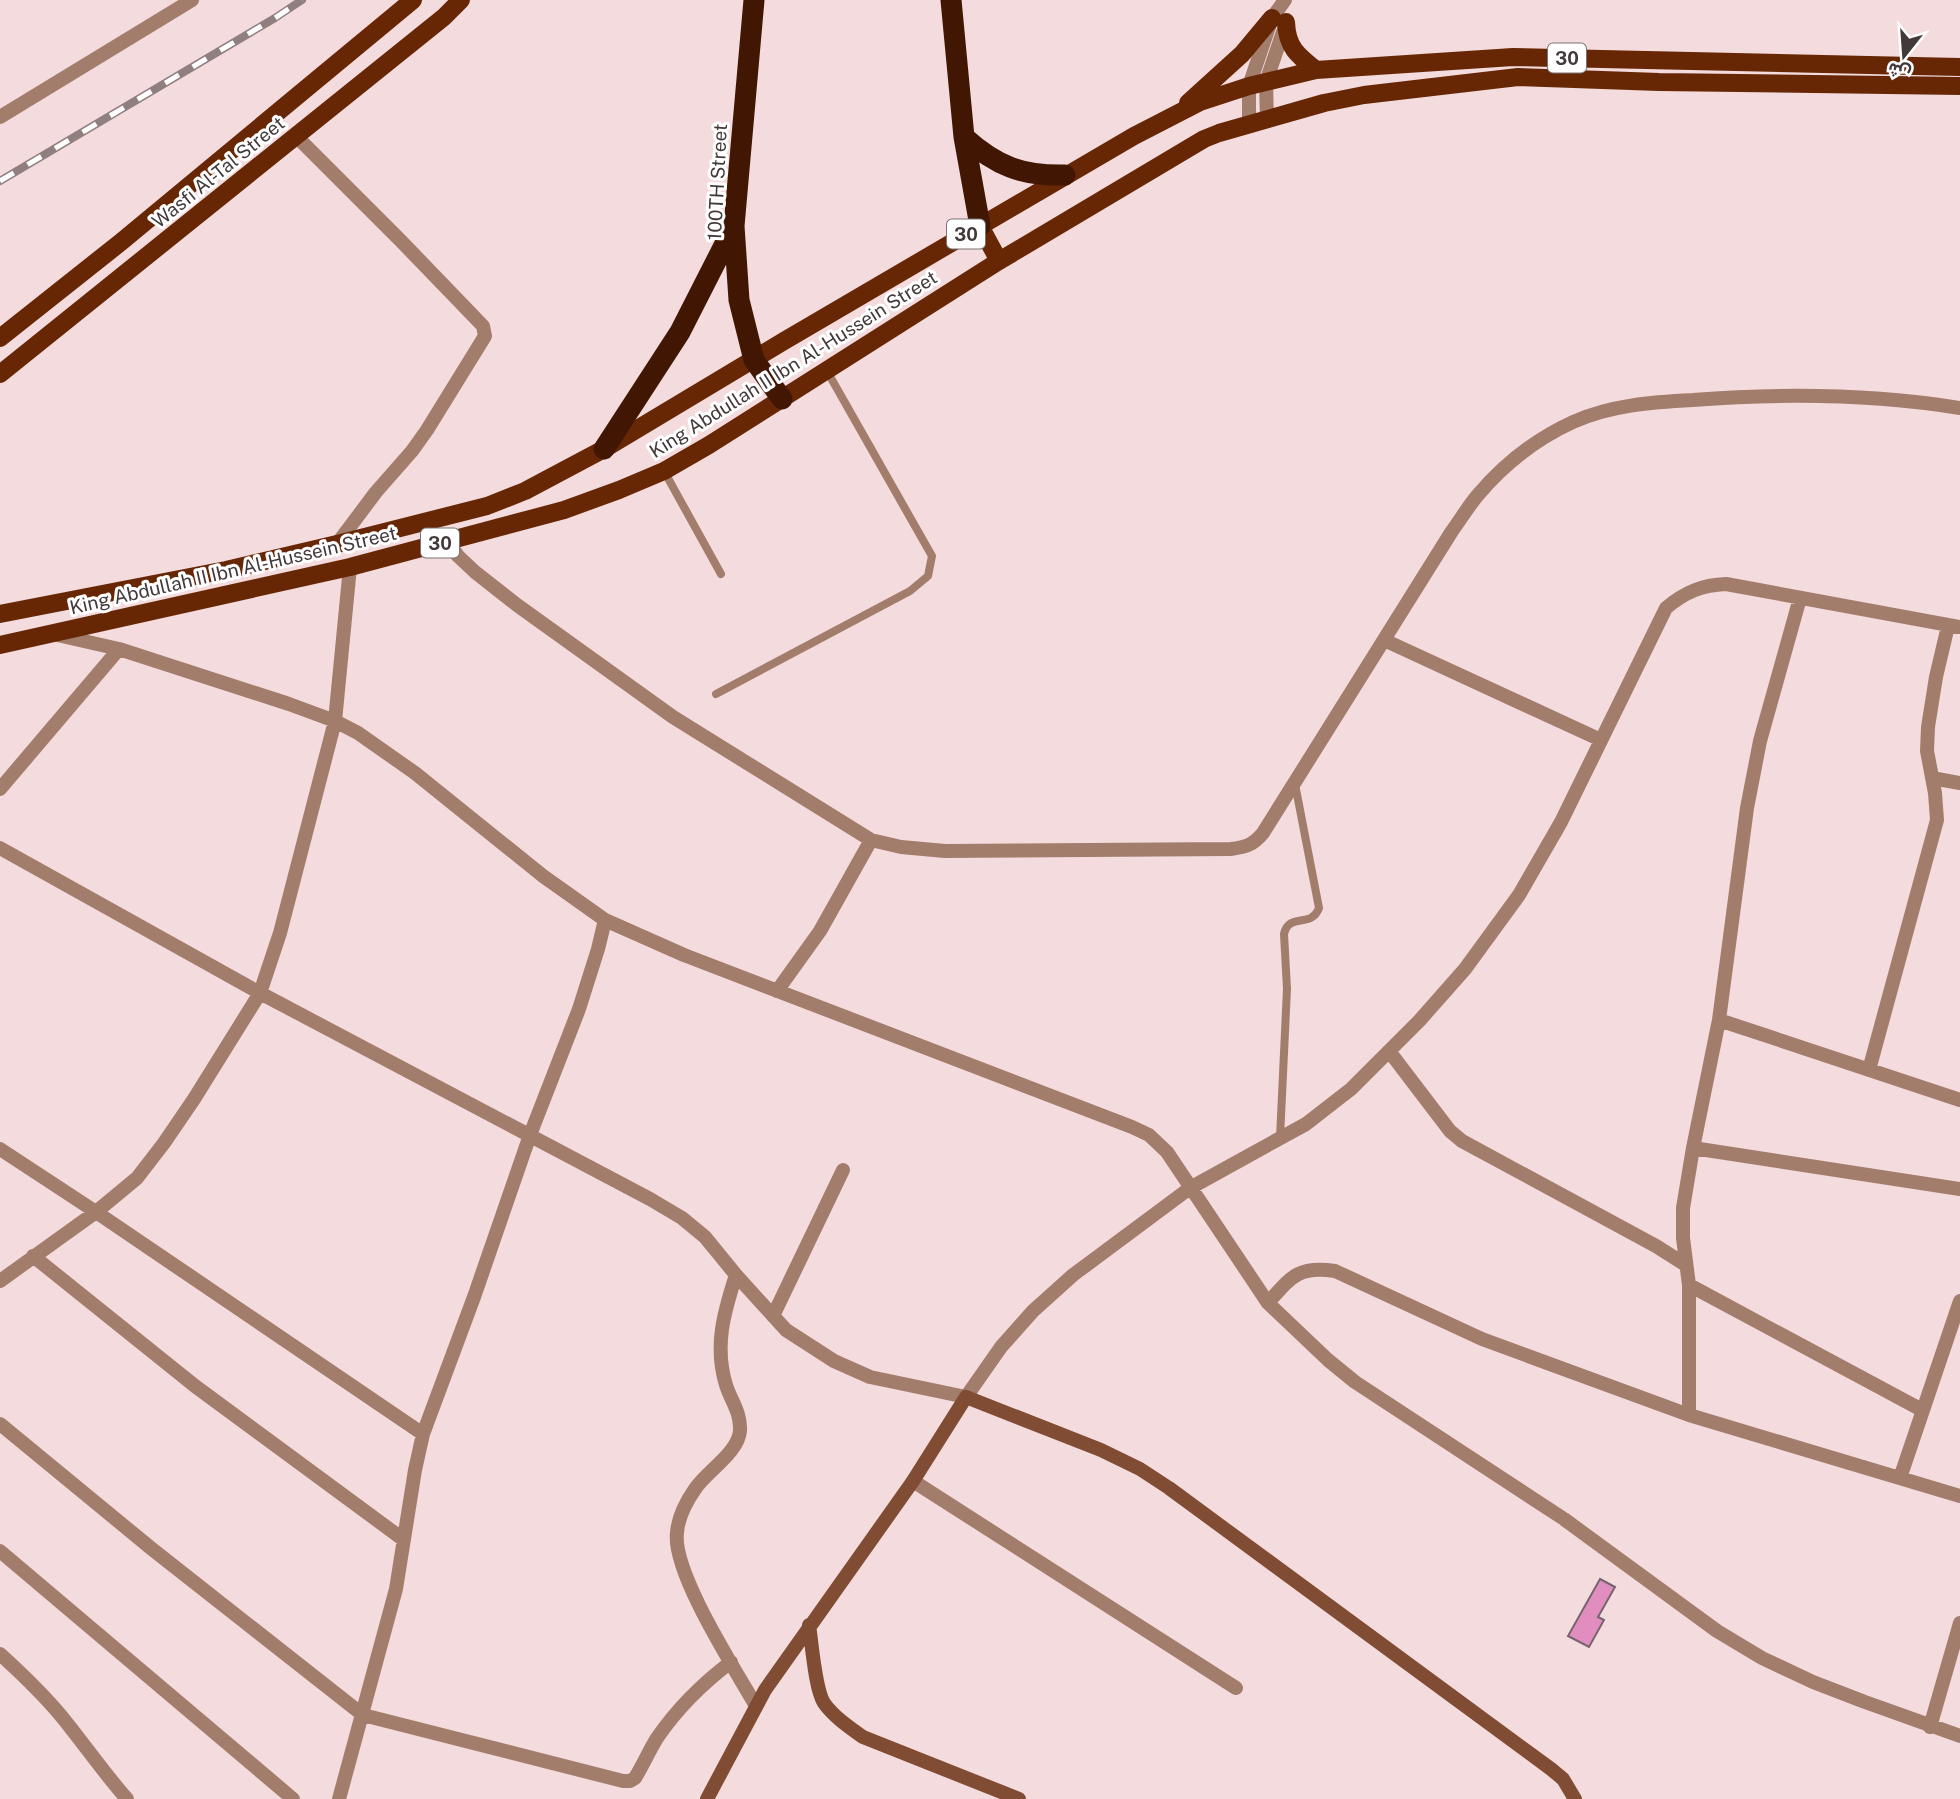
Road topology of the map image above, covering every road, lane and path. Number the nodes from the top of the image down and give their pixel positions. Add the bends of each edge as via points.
1 (192, 0) edge
2 (413, 0) edge
3 (461, 0) edge
4 (754, 0) edge
5 (951, 0) edge
6 (1287, 0) edge
7 (1279, 20) junction
8 (1960, 67) edge
9 (1316, 70) junction
10 (1257, 84) junction
11 (1960, 86) edge
12 (1180, 111) junction
13 (0, 117) edge
14 (1258, 122) junction
15 (296, 136) junction
16 (964, 137) junction
17 (1065, 175) junction
18 (734, 226) junction
19 (980, 226) junction
20 (999, 261) junction
21 (0, 338) edge
22 (754, 360) junction
23 (827, 372) junction
24 (0, 374) edge
25 (782, 399) junction
26 (1960, 408) edge
27 (604, 449) junction
28 (664, 471) junction
29 (447, 541) junction
30 (337, 544) junction
31 (350, 567) junction
32 (721, 574) dead end
33 (1800, 598) junction
34 (0, 614) edge
35 (1954, 626) edge
36 (51, 633) junction
37 (1384, 640) junction
38 (0, 645) edge
39 (119, 649) junction
40 (716, 694) dead end
41 (335, 721) junction
42 (1601, 740) junction
43 (1932, 778) junction
44 (1294, 781) junction
45 (1960, 783) edge
46 (0, 789) edge
47 (871, 840) junction
48 (0, 848) edge
49 (605, 920) junction
50 (777, 991) junction
51 (260, 993) junction
52 (1719, 1020) junction
53 (1390, 1051) junction
54 (1869, 1070) junction
55 (1960, 1100) edge
56 (530, 1135) junction
57 (1280, 1138) junction
58 (1693, 1148) junction
59 (0, 1149) edge
60 (843, 1170) dead end
61 (1190, 1188) junction
62 (1960, 1189) edge
63 (96, 1212) junction
64 (33, 1256) junction
65 (1686, 1265) junction
66 (736, 1275) junction
67 (0, 1281) edge
68 (1689, 1284) junction
69 (1960, 1301) edge
70 (1268, 1303) junction
71 (774, 1316) junction
72 (965, 1396) junction
73 (1922, 1410) junction
74 (1689, 1415) junction
75 (0, 1424) edge
76 (423, 1434) junction
77 (1900, 1478) junction
78 (913, 1481) junction
79 (1960, 1496) edge
80 (404, 1540) junction
81 (0, 1551) edge
82 (1960, 1623) edge
83 (809, 1625) junction
84 (0, 1654) edge
85 (731, 1662) junction
86 (1236, 1689) dead end
87 (756, 1706) junction
88 (363, 1715) junction
89 (1930, 1727) junction
90 (1960, 1736) edge
91 (1571, 1797) edge
92 (127, 1799) edge
93 (293, 1799) edge
94 (339, 1799) edge
95 (707, 1799) edge
96 (1019, 1799) edge

1 - 13 street
2 - 21 main road, Wasfi Al-Tal Street
3 - 15 main road, Wasfi Al-Tal Street
4 - 18 highway, 100TH Street
5 - 16 highway
6 - 7 street
7 - 9 main road via 1296,53
7 - 10 street
7 - 12 main road
8 - 9 main road, King Abdullah II Ibn Al-Hussein Street / 30 via 1513,57
9 - 10 main road, King Abdullah II Ibn Al-Hussein Street / 30
10 - 12 main road, King Abdullah II Ibn Al-Hussein Street / 30
10 - 14 street
11 - 14 main road, King Abdullah II Ibn Al-Hussein Street / 30 via 1518,78 1364,95
12 - 17 main road, King Abdullah II Ibn Al-Hussein Street / 30
14 - 20 main road, King Abdullah II Ibn Al-Hussein Street / 30 via 1204,139
15 - 24 main road, Wasfi Al-Tal Street
15 - 30 street via 483,326 485,336 427,430
16 - 17 highway via 981,152 1020,172
16 - 19 highway
17 - 19 main road, King Abdullah II Ibn Al-Hussein Street / 30
18 - 22 highway, 100TH Street via 739,300
18 - 27 highway via 680,332
19 - 20 main road
19 - 22 main road, King Abdullah II Ibn Al-Hussein Street / 30
20 - 23 main road, King Abdullah II Ibn Al-Hussein Street / 30
22 - 25 highway, 100TH Street
22 - 27 main road, King Abdullah II Ibn Al-Hussein Street / 30
23 - 25 main road, King Abdullah II Ibn Al-Hussein Street / 30
23 - 40 lane via 932,556 928,576 911,590
25 - 28 main road, King Abdullah II Ibn Al-Hussein Street / 30
26 - 37 street via 1838,397 1726,397 1614,408 1575,421 1538,441 1476,497
27 - 30 main road, King Abdullah II Ibn Al-Hussein Street / 30 via 487,506
28 - 29 main road, King Abdullah II Ibn Al-Hussein Street / 30 via 564,510
28 - 32 lane
29 - 31 main road, King Abdullah II Ibn Al-Hussein Street / 30
29 - 47 street via 475,572 517,605 673,717
30 - 34 main road, King Abdullah II Ibn Al-Hussein Street / 30
31 - 36 main road, King Abdullah II Ibn Al-Hussein Street / 30
31 - 41 street
33 - 35 street
33 - 42 street via 1726,584 1677,598 1666,608
33 - 52 street via 1760,741
35 - 43 street via 1936,677 1928,727
36 - 38 main road, King Abdullah II Ibn Al-Hussein Street / 30
36 - 39 street
37 - 42 street
37 - 44 street
39 - 41 street
39 - 46 street
41 - 49 street via 415,773
41 - 51 street
42 - 53 street via 1519,895 1465,969
43 - 45 street
43 - 54 street via 1937,820
44 - 47 street via 1263,833 1247,847 945,851
44 - 57 lane via 1319,908 1311,919 1290,923 1284,934 1287,989
47 - 50 street via 820,931
48 - 51 street
49 - 50 street
49 - 56 street via 579,1009
50 - 61 street via 1149,1135 1167,1152
51 - 56 street
51 - 63 street via 164,1143 137,1178
52 - 54 street
52 - 58 street
53 - 57 street via 1351,1089
53 - 65 street via 1462,1141
54 - 55 street
56 - 66 street via 682,1218 705,1237
56 - 76 street
57 - 61 street
58 - 62 street
58 - 65 street via 1683,1208
59 - 63 street
60 - 71 street
61 - 70 street
61 - 72 street via 1073,1275 1033,1311
63 - 64 street
63 - 76 street
64 - 67 street
64 - 80 street via 195,1386
65 - 68 street
66 - 71 street
66 - 85 street via 722,1319 720,1351 740,1434 726,1458 697,1486 683,1508 676,1534 688,1581
68 - 73 street
68 - 74 street
69 - 73 street
70 - 74 street via 1294,1274 1335,1271 1482,1339
70 - 89 street via 1355,1382 1564,1519 1717,1631 1813,1682
71 - 72 street via 786,1330 834,1361 870,1377
72 - 78 street
72 - 91 street via 1140,1469 1552,1769
73 - 77 street
74 - 77 street
75 - 88 street
76 - 80 street
77 - 79 street
78 - 83 street
78 - 86 street
80 - 88 street
81 - 93 street
82 - 89 street
83 - 87 street
83 - 96 street via 817,1687 842,1723 863,1737
84 - 92 street via 62,1717
85 - 87 street
85 - 88 street via 686,1703 630,1781
87 - 95 street
88 - 94 street
89 - 90 street

